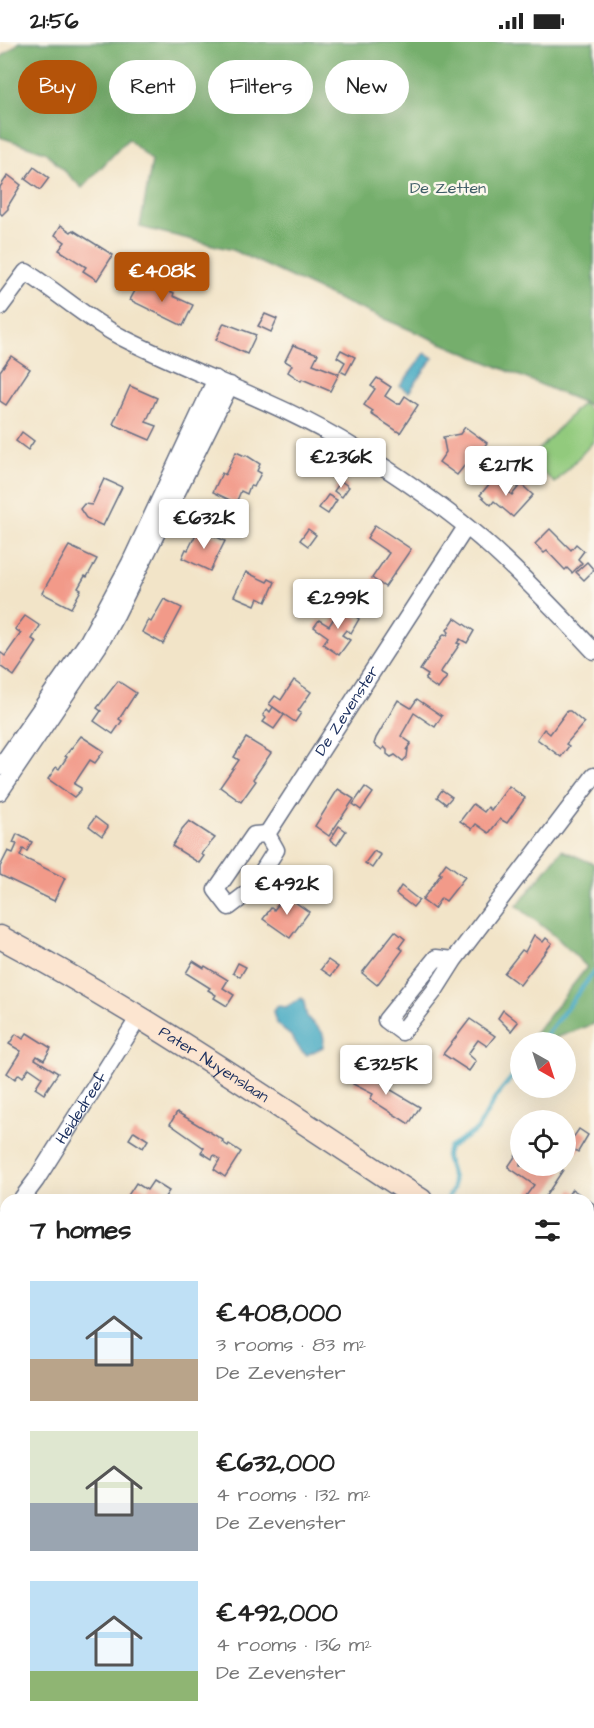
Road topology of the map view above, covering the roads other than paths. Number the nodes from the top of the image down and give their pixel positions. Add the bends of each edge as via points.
1 (0, 307) edge
2 (223, 382) junction
3 (466, 527) junction
4 (594, 651) edge
5 (9, 761) edge
6 (594, 776) edge
7 (0, 792) edge
8 (267, 834) dead end
9 (0, 937) edge
10 (454, 960) dead end
11 (140, 1017) junction
12 (26, 1194) edge
13 (412, 1194) edge

1 - 2 street via 26,272 123,338
2 - 3 street via 356,449
2 - 5 street via 158,518 133,584
3 - 4 street
3 - 8 street, De Zevenster
5 - 7 street
6 - 10 street
9 - 11 street, Pater Nuyenslaan
11 - 12 street, Heidedreef
11 - 13 street, Pater Nuyenslaan

